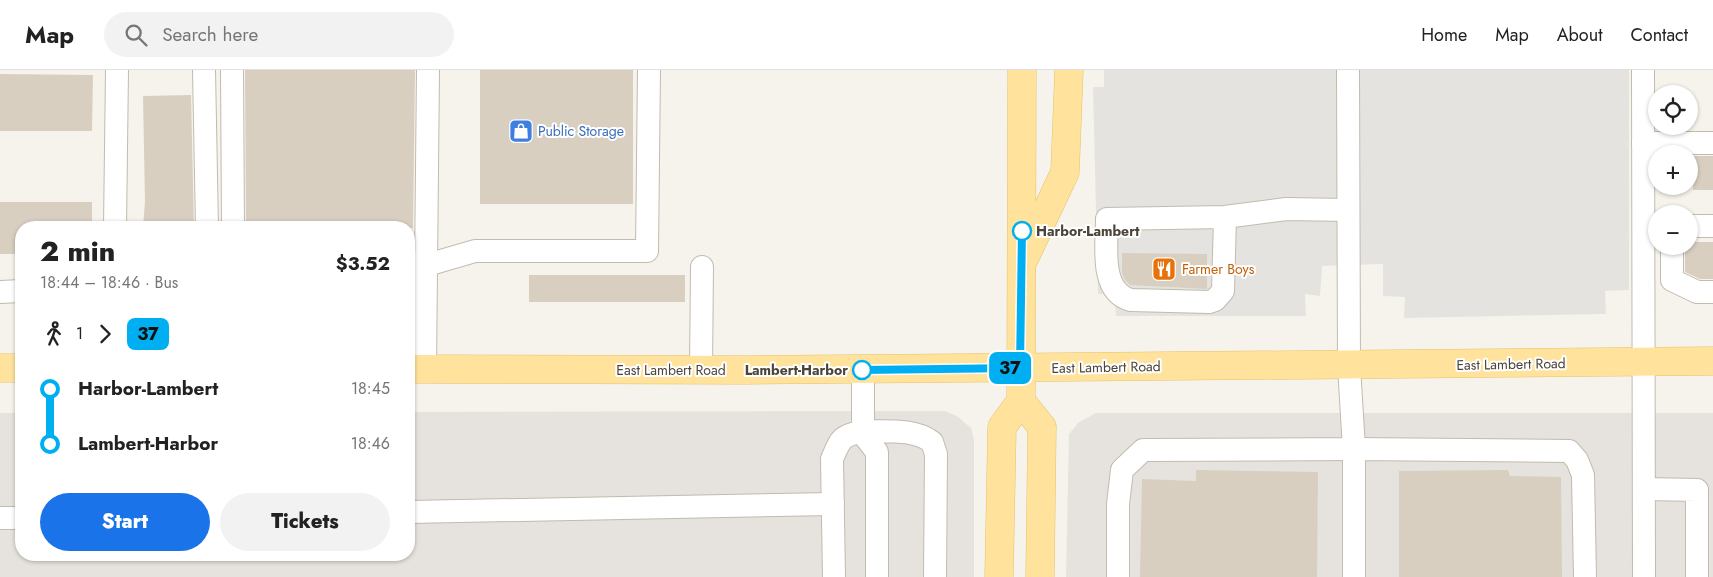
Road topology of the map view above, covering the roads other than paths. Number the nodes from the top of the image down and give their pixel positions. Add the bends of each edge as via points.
1 (117, 70) edge
2 (204, 70) edge
3 (232, 70) edge
4 (428, 70) edge
5 (648, 70) edge
6 (1022, 70) edge
7 (1069, 70) edge
8 (1348, 70) edge
9 (1643, 70) edge
10 (1643, 142) junction
11 (1713, 143) edge
12 (1648, 205) edge
13 (1348, 210) junction
14 (1225, 217) junction
15 (114, 221) edge
16 (207, 221) edge
17 (233, 221) edge
18 (1698, 226) edge
19 (1713, 226) edge
20 (1649, 255) edge
21 (1672, 255) edge
22 (418, 265) edge
23 (1022, 265) junction
24 (702, 266) dead end
25 (0, 292) edge
26 (15, 292) edge
27 (1713, 292) edge
28 (1713, 361) edge
29 (1644, 362) junction
30 (1348, 366) junction
31 (0, 368) edge
32 (15, 368) edge
33 (1020, 368) junction
34 (417, 369) edge
35 (701, 370) junction
36 (862, 370) junction
37 (1021, 401) junction
38 (863, 431) junction
39 (1354, 449) junction
40 (1644, 489) junction
41 (833, 504) junction
42 (415, 512) edge
43 (0, 518) edge
44 (15, 518) edge
45 (834, 577) edge
46 (877, 577) edge
47 (935, 577) edge
48 (1000, 577) edge
49 (1040, 577) edge
50 (1118, 577) edge
51 (1354, 577) edge
52 (1585, 577) edge
53 (1644, 577) edge
54 (1697, 577) edge

1 - 15 lane
2 - 16 lane
3 - 17 lane
4 - 22 lane
5 - 22 lane via 647,251 475,251
6 - 23 main road
7 - 23 main road via 1065,172
8 - 13 lane
9 - 10 lane
10 - 11 lane
10 - 12 lane
13 - 14 lane via 1286,209
13 - 30 lane
14 - 14 lane via 1108,219 1110,282 1118,294 1130,300 1215,300 1223,291
18 - 19 lane
20 - 29 lane
21 - 27 lane via 1672,280 1697,292
22 - 34 lane
23 - 33 main road
24 - 35 lane
25 - 26 lane
28 - 29 main road, East Lambert Road
29 - 30 main road, East Lambert Road
29 - 40 lane
30 - 33 main road, East Lambert Road
30 - 39 lane
31 - 32 main road
33 - 36 main road, East Lambert Road
33 - 37 main road
34 - 35 main road, East Lambert Road
35 - 36 main road, East Lambert Road
36 - 38 lane
37 - 48 main road via 1002,427
37 - 49 main road via 1042,427
38 - 41 lane via 846,435 832,459
38 - 46 lane via 877,452
38 - 47 lane via 906,432 932,442 936,464
39 - 50 lane via 1143,450 1122,470 1118,504
39 - 51 lane
39 - 52 lane via 1569,450 1582,475
40 - 53 lane
40 - 54 lane via 1697,490
41 - 42 lane
41 - 45 lane
43 - 44 lane

